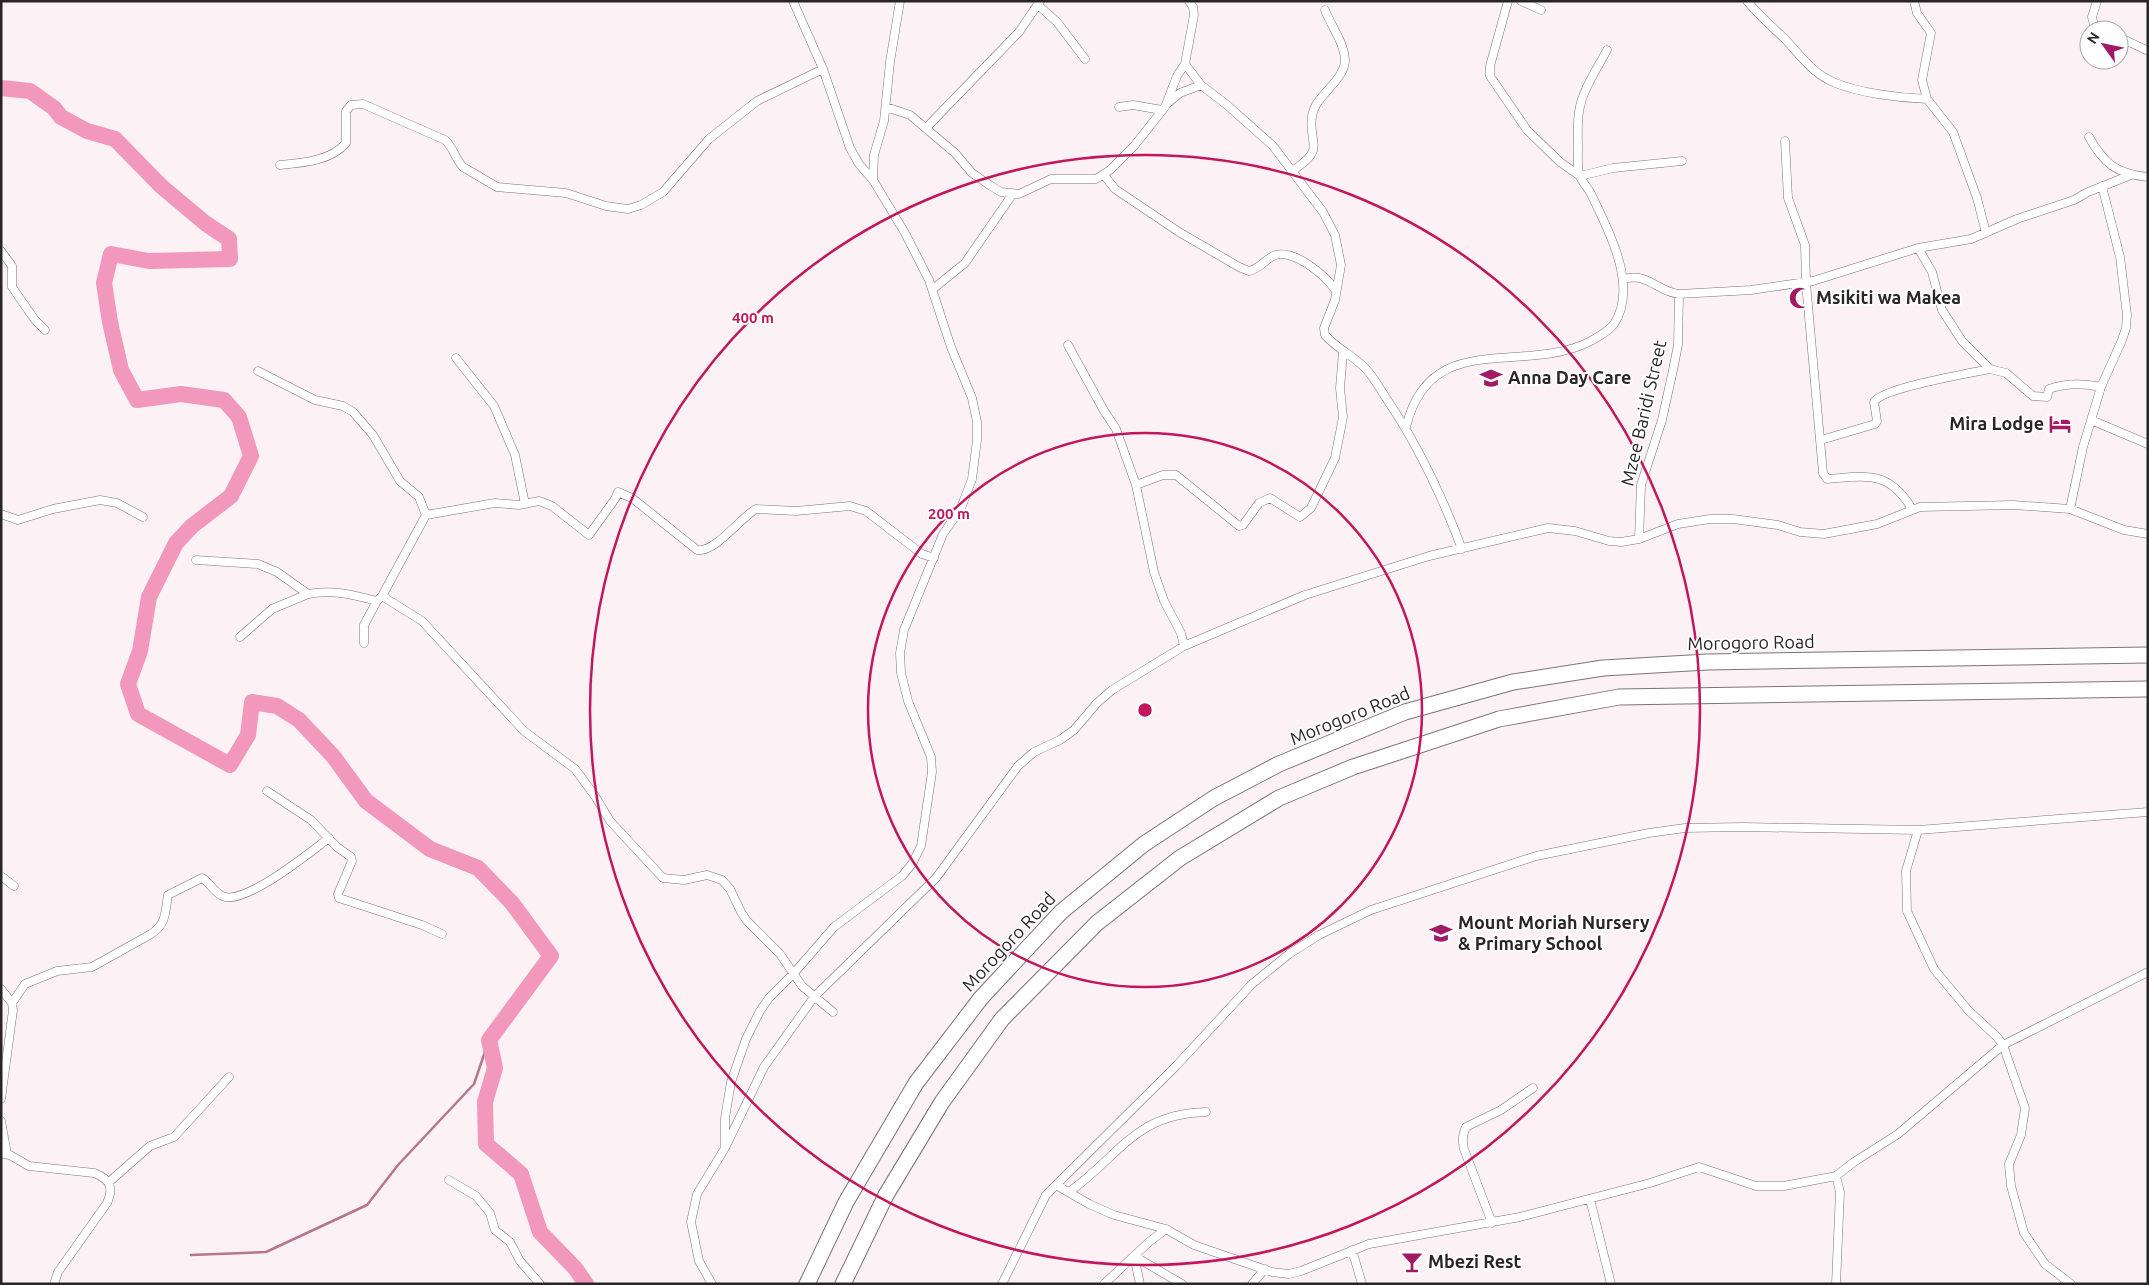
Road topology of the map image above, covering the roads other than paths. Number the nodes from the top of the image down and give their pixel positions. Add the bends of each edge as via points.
1 (792, 1) edge
2 (900, 1) edge
3 (1189, 1) edge
4 (1508, 1) edge
5 (1521, 1) edge
6 (1747, 1) edge
7 (1914, 1) edge
8 (2097, 1) edge
9 (1039, 3) edge
10 (1325, 10) dead end
11 (1541, 10) dead end
12 (2093, 20) edge
13 (2129, 42) edge
14 (1607, 50) dead end
15 (2148, 51) edge
16 (1085, 59) dead end
17 (1185, 64) junction
18 (823, 69) junction
19 (1201, 85) junction
20 (1928, 99) junction
21 (1119, 106) dead end
22 (886, 107) junction
23 (1164, 109) junction
24 (926, 128) junction
25 (2089, 137) dead end
26 (1785, 141) dead end
27 (1682, 161) dead end
28 (280, 165) dead end
29 (1292, 171) junction
30 (1104, 175) junction
31 (2131, 175) junction
32 (1580, 176) junction
33 (2148, 177) edge
34 (872, 180) junction
35 (2102, 186) junction
36 (1012, 195) junction
37 (1986, 233) junction
38 (1918, 248) junction
39 (1, 251) edge
40 (1624, 279) junction
41 (1806, 283) junction
42 (932, 289) junction
43 (1336, 291) junction
44 (1679, 294) junction
45 (45, 330) dead end
46 (1068, 344) dead end
47 (1344, 352) junction
48 (456, 358) dead end
49 (1990, 370) junction
50 (258, 371) dead end
51 (2101, 387) junction
52 (2091, 420) junction
53 (1406, 427) junction
54 (1821, 440) junction
55 (2148, 444) edge
56 (1136, 485) junction
57 (525, 504) junction
58 (1912, 509) junction
59 (2070, 509) junction
60 (1, 514) edge
61 (426, 515) junction
62 (143, 517) dead end
63 (2148, 534) edge
64 (1639, 539) junction
65 (1462, 549) junction
66 (934, 558) junction
67 (196, 560) dead end
68 (308, 594) junction
69 (379, 598) junction
70 (240, 637) dead end
71 (364, 643) dead end
72 (1184, 646) junction
73 (2148, 654) edge
74 (2148, 689) edge
75 (268, 791) dead end
76 (2148, 812) edge
77 (1918, 830) junction
78 (329, 838) junction
79 (1, 876) edge
80 (14, 886) dead end
81 (442, 934) dead end
82 (794, 972) junction
83 (2148, 972) edge
84 (1, 989) edge
85 (814, 997) junction
86 (12, 1003) junction
87 (833, 1012) dead end
88 (2003, 1045) junction
89 (229, 1077) dead end
90 (1534, 1088) dead end
91 (1, 1099) edge
92 (1206, 1112) dead end
93 (1, 1120) edge
94 (725, 1148) junction
95 (4, 1154) edge
96 (1836, 1176) junction
97 (449, 1180) dead end
98 (109, 1182) junction
99 (1056, 1185) junction
100 (1069, 1192) junction
101 (1590, 1199) junction
102 (1492, 1223) junction
103 (1166, 1229) junction
104 (1352, 1250) junction
105 (1134, 1256) junction
106 (1265, 1269) junction
107 (54, 1284) edge
108 (540, 1284) edge
109 (712, 1284) edge
110 (807, 1284) edge
111 (843, 1284) edge
112 (1002, 1284) edge
113 (1104, 1284) edge
114 (1140, 1284) edge
115 (1182, 1284) edge
116 (1252, 1284) edge
117 (1362, 1284) edge
118 (1612, 1284) edge
119 (1836, 1284) edge
120 (2071, 1284) edge

1 - 18 street
2 - 22 street
3 - 17 street via 1194,15
4 - 32 street via 1490,66 1490,78 1527,130 1560,162
5 - 11 street
6 - 20 street via 1805,63 1828,79 1885,95
7 - 20 street via 1917,13 1931,32 1922,80
8 - 12 street
9 - 16 street
9 - 24 street via 1019,32
10 - 29 street via 1340,40 1345,60 1341,72 1316,106 1310,122 1315,147 1312,154
13 - 15 street
14 - 32 street via 1578,112
17 - 19 street
17 - 23 street
18 - 28 street via 758,101 709,139 663,192 628,209 606,206 566,193 497,187 463,167 452,145 445,140 363,104 351,105 346,111 346,144 338,153 307,162
18 - 34 street via 850,148
19 - 23 street via 1180,93
19 - 29 street via 1264,137
20 - 37 street via 1952,132 1977,198
21 - 23 street
22 - 24 street via 906,113
22 - 34 street via 874,155
23 - 30 street via 1124,157
24 - 36 street via 956,153 972,173 1001,192
25 - 31 street via 2107,163
26 - 41 street via 1788,198 1806,245
27 - 32 street via 1613,168
29 - 43 street via 1324,212 1335,235 1341,265
30 - 36 street via 1087,180 1051,179
30 - 43 street via 1115,189 1239,267 1254,270 1273,256 1291,256 1316,269
31 - 33 street
31 - 35 street
32 - 40 street via 1605,224
34 - 42 street via 905,233
35 - 37 street
35 - 51 street via 2120,257 2127,314 2122,340
36 - 42 street via 965,263
37 - 38 street via 1972,239
38 - 41 street
38 - 49 street via 1932,272 1946,319
39 - 45 street via 12,266 12,287 34,320
40 - 44 street via 1646,278 1673,294
40 - 53 street via 1622,309 1603,334 1569,349 1456,365 1430,379 1410,411
41 - 44 street
41 - 54 street
42 - 66 street via 972,398 977,422 972,479 961,508 943,534
43 - 47 street via 1324,328 1325,335
44 - 64 street, Mzee Baridi Street via 1678,345 1659,429 1641,486
46 - 56 street via 1116,428
47 - 53 street via 1368,371
47 - 56 street via 1340,388 1343,416 1337,450 1311,508 1304,515 1300,517 1274,500 1264,499 1239,526 1176,475 1163,475
48 - 57 street via 494,406 515,455
49 - 51 street via 2006,373 2032,396 2042,398 2048,397 2049,389 2057,386 2086,383
49 - 54 street via 1931,381 1878,397 1874,402 1875,424
50 - 61 street via 315,400 343,406 353,412 368,428 400,481 419,497
51 - 52 street
52 - 55 street
52 - 59 street
53 - 65 street
54 - 58 street via 1822,473 1826,478 1868,476 1881,479 1896,488
56 - 72 street via 1154,572
57 - 61 street via 495,503
57 - 66 street via 543,502 552,506 589,535 618,492 632,498 701,551 717,542 756,509 804,511 850,506 866,511 922,554
58 - 59 street via 2013,505
58 - 64 street via 1878,524 1824,534 1800,532 1769,523 1710,519 1678,524
59 - 63 street via 2124,530
60 - 62 street via 18,520 100,500 116,503
61 - 69 street
64 - 65 street via 1609,541 1575,531 1548,528
65 - 72 street via 1429,556 1305,595
66 - 82 street via 904,630 900,653 908,701 931,758 932,772 921,846 902,876 843,919
67 - 68 street via 258,564 277,572
68 - 69 street via 320,591
68 - 70 street via 272,609
69 - 71 street via 364,625
69 - 82 street via 422,621 524,731 580,774 610,821 663,878 684,880 707,875 728,885 747,920
72 - 85 street via 1112,690 1074,730 1034,752 1018,766 936,878
73 - 110 highway, Morogoro Road via 1707,662 1603,668 1513,682 1405,712 1279,764 1214,798 1144,844 1062,912 981,998 916,1083 846,1202
74 - 111 highway via 1619,697 1499,719 1353,767 1279,798 1180,858 1097,923 1002,1019 942,1102 886,1195
75 - 78 street via 311,820
76 - 77 street
77 - 88 street via 1906,871 1907,910 1934,970
77 - 99 street via 1685,828 1536,856 1370,910 1319,935 1252,984 1176,1066
78 - 81 street via 352,859 339,898
78 - 86 street via 290,869 238,896 228,898 219,894 202,878 184,885 168,894 165,919 151,934 92,967 57,971 25,984
79 - 80 street
82 - 85 street
82 - 94 street via 769,998 746,1039 729,1094
83 - 88 street
84 - 86 street
85 - 87 street
85 - 94 street via 764,1067
86 - 91 street
88 - 96 street via 1898,1134
88 - 120 street via 2025,1108 2022,1130 2009,1164 2011,1186 2024,1232 2045,1264
89 - 98 street via 174,1137 150,1146
90 - 102 street via 1501,1110 1466,1127 1463,1132 1464,1149
92 - 100 street via 1168,1117 1148,1126
93 - 95 street
94 - 109 street via 697,1194 692,1222 699,1261
95 - 98 street via 29,1166 94,1173
96 - 101 street via 1784,1186 1756,1186 1699,1167
96 - 119 street via 1840,1192
97 - 108 street via 476,1196 490,1213 495,1230 510,1242 520,1261
98 - 107 street via 112,1194 58,1272
99 - 100 street
99 - 112 street via 1040,1204
100 - 103 street via 1114,1215
101 - 102 street
101 - 118 street
102 - 104 street via 1401,1238
103 - 105 street
103 - 106 street via 1194,1246
104 - 106 street via 1301,1271 1279,1274
104 - 117 street
105 - 113 street
105 - 114 street
105 - 115 street
106 - 116 street

